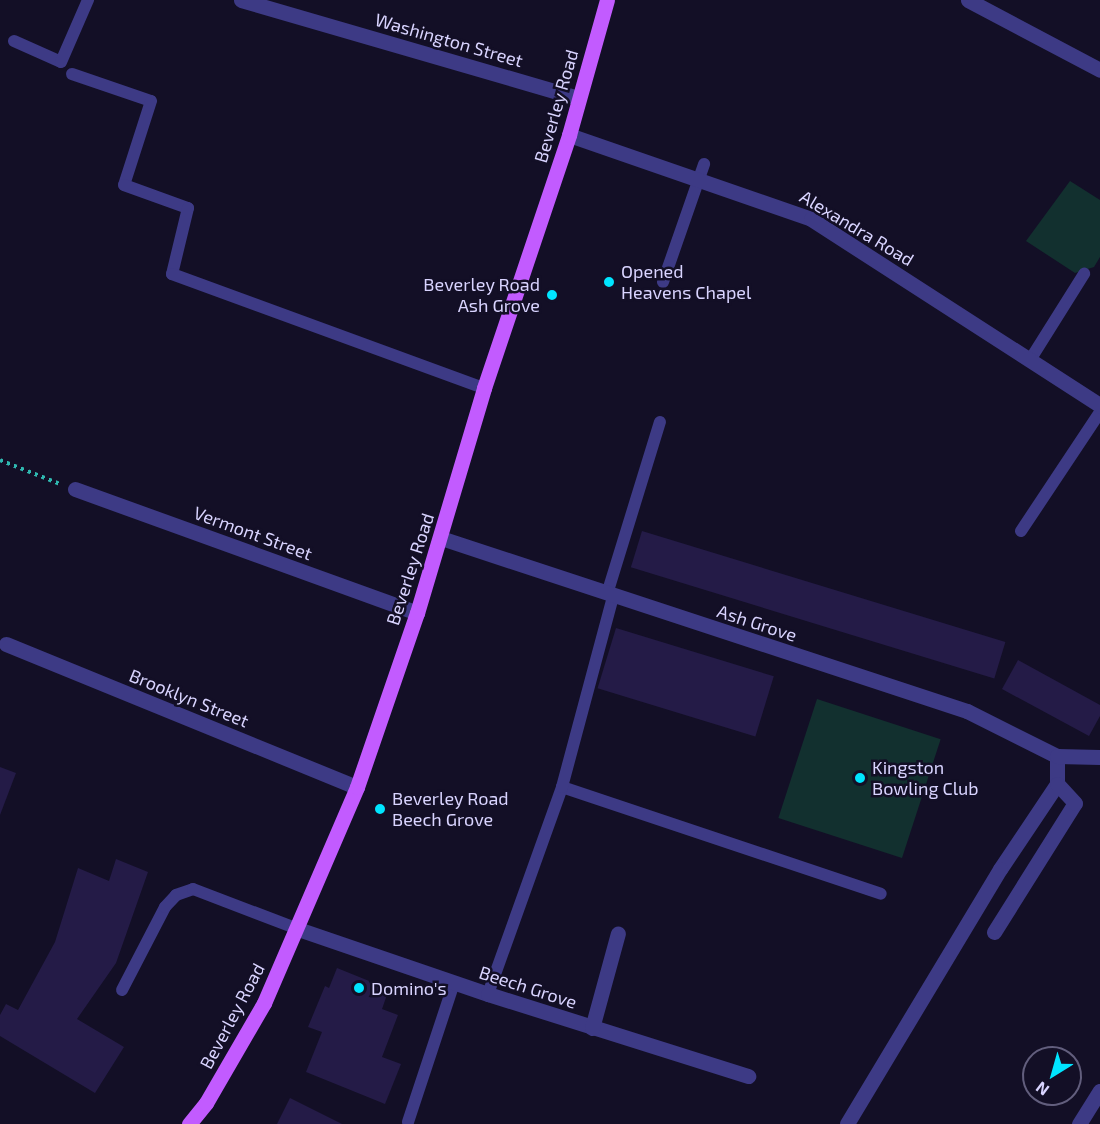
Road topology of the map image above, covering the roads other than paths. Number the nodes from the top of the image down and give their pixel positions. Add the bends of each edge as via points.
1 (88, 0) edge
2 (241, 0) edge
3 (607, 0) edge
4 (968, 0) edge
5 (14, 40) dead end
6 (1100, 70) edge
7 (72, 74) dead end
8 (578, 98) junction
9 (569, 135) junction
10 (702, 171) junction
11 (1084, 274) dead end
12 (663, 282) dead end
13 (1030, 360) junction
14 (484, 388) junction
15 (1100, 405) edge
16 (1100, 412) edge
17 (660, 422) dead end
18 (75, 489) road end
19 (1020, 531) dead end
20 (441, 538) junction
21 (610, 596) junction
22 (417, 613) junction
23 (6, 644) dead end
24 (1057, 756) junction
25 (1100, 757) edge
26 (1057, 784) junction
27 (357, 787) junction
28 (562, 787) junction
29 (880, 894) dead end
30 (298, 928) junction
31 (994, 932) dead end
32 (618, 933) dead end
33 (454, 983) junction
34 (122, 990) dead end
35 (488, 994) junction
36 (592, 1028) junction
37 (748, 1076) dead end
38 (1100, 1091) edge
39 (408, 1122) dead end
40 (189, 1124) edge
41 (847, 1124) edge
42 (1078, 1124) edge

1 - 5 lane via 61,62
2 - 8 street, Washington Street
3 - 8 main road, Beverley Road
4 - 6 street
7 - 14 lane via 151,100 124,185 188,208 172,274
8 - 9 main road, Beverley Road
9 - 10 street, Alexandra Road
9 - 14 main road, Beverley Road
10 - 12 lane
10 - 13 street, Alexandra Road via 811,219
11 - 13 lane
13 - 15 street, Alexandra Road
14 - 20 main road, Beverley Road
16 - 19 lane
17 - 21 lane
18 - 22 street, Vermont Street
20 - 21 street, Ash Grove
20 - 22 main road, Beverley Road
21 - 24 street, Ash Grove via 968,711
21 - 28 lane
22 - 27 main road, Beverley Road
23 - 27 street, Brooklyn Street
24 - 25 street, Ash Grove
24 - 26 street
26 - 31 street via 1075,803
26 - 41 street via 1000,869
27 - 30 main road, Beverley Road
28 - 29 lane
28 - 35 lane
30 - 33 street, Beech Grove
30 - 34 lane via 193,889 176,895 165,907
30 - 40 main road, Beverley Road via 264,1003 206,1103
32 - 36 street
33 - 35 street, Beech Grove
33 - 39 lane
35 - 36 street, Beech Grove
36 - 37 street, Beech Grove
38 - 42 street

